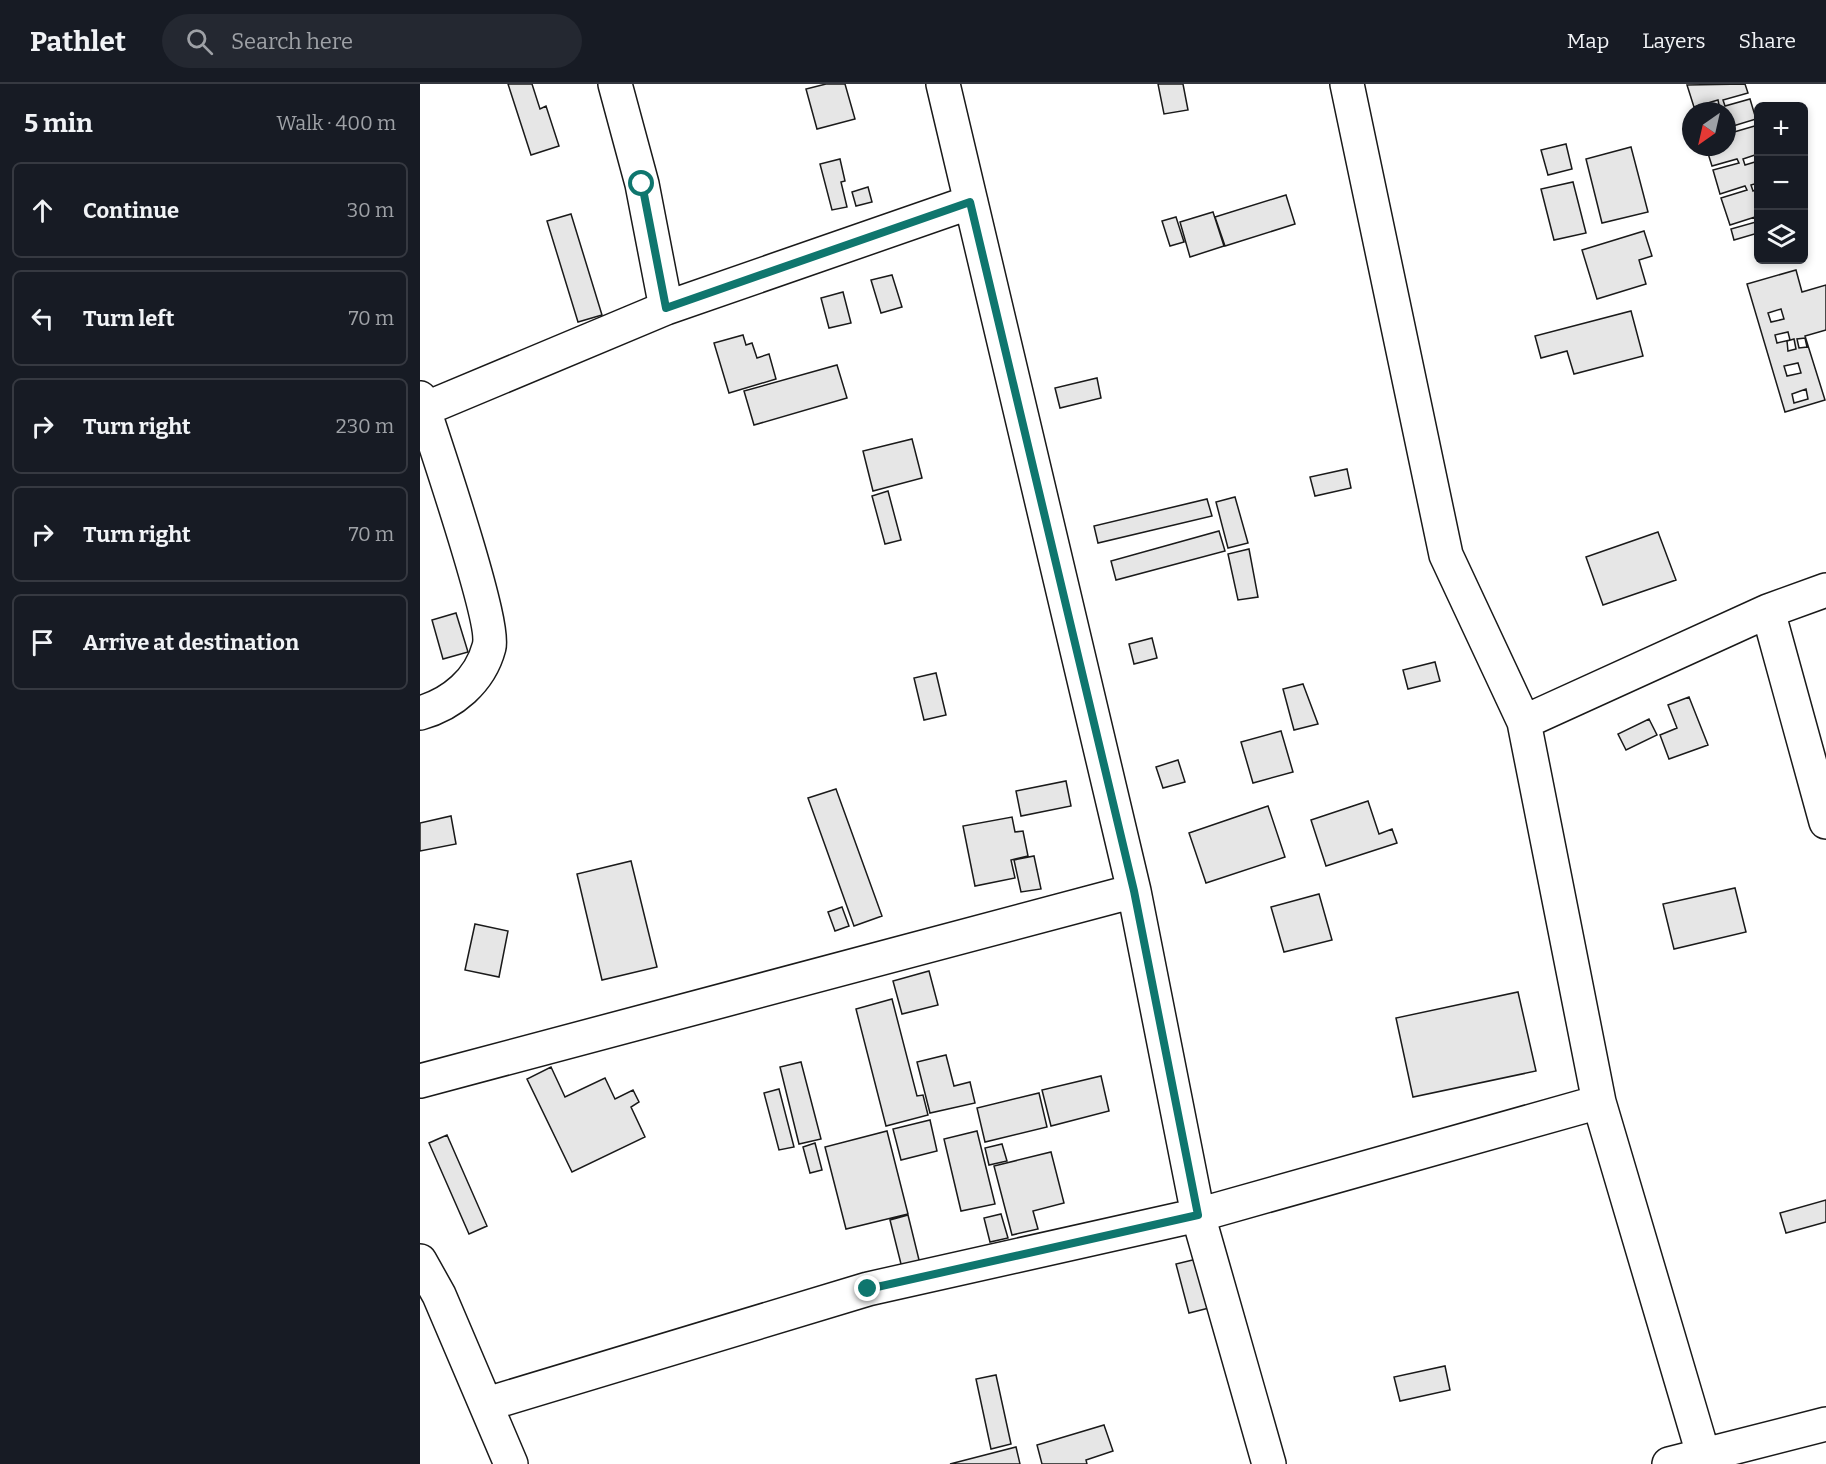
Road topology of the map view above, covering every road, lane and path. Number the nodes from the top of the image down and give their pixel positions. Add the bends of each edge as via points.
1 (615, 84) edge
2 (944, 84) edge
3 (1347, 84) edge
4 (970, 202) junction
5 (666, 308) junction
6 (421, 406) edge
7 (1826, 590) edge
8 (1768, 611) junction
9 (420, 713) edge
10 (1524, 722) junction
11 (1826, 822) edge
12 (1134, 891) junction
13 (420, 1081) edge
14 (1599, 1102) junction
15 (1198, 1215) junction
16 (420, 1261) edge
17 (487, 1404) junction
18 (1826, 1424) edge
19 (1706, 1460) edge
20 (511, 1464) edge
21 (1269, 1464) edge
22 (1669, 1464) edge

1 - 5 street via 642,184
2 - 4 street
3 - 10 street via 1446,555
4 - 5 street
4 - 12 street
5 - 6 street
6 - 9 street via 482,597 490,646 473,681 441,707
7 - 8 street
8 - 10 street
8 - 11 street
10 - 14 street
12 - 13 street
12 - 15 street
14 - 15 street
14 - 19 street
15 - 17 street via 868,1289
15 - 21 street
16 - 17 street
17 - 20 street
18 - 19 street
19 - 22 street

